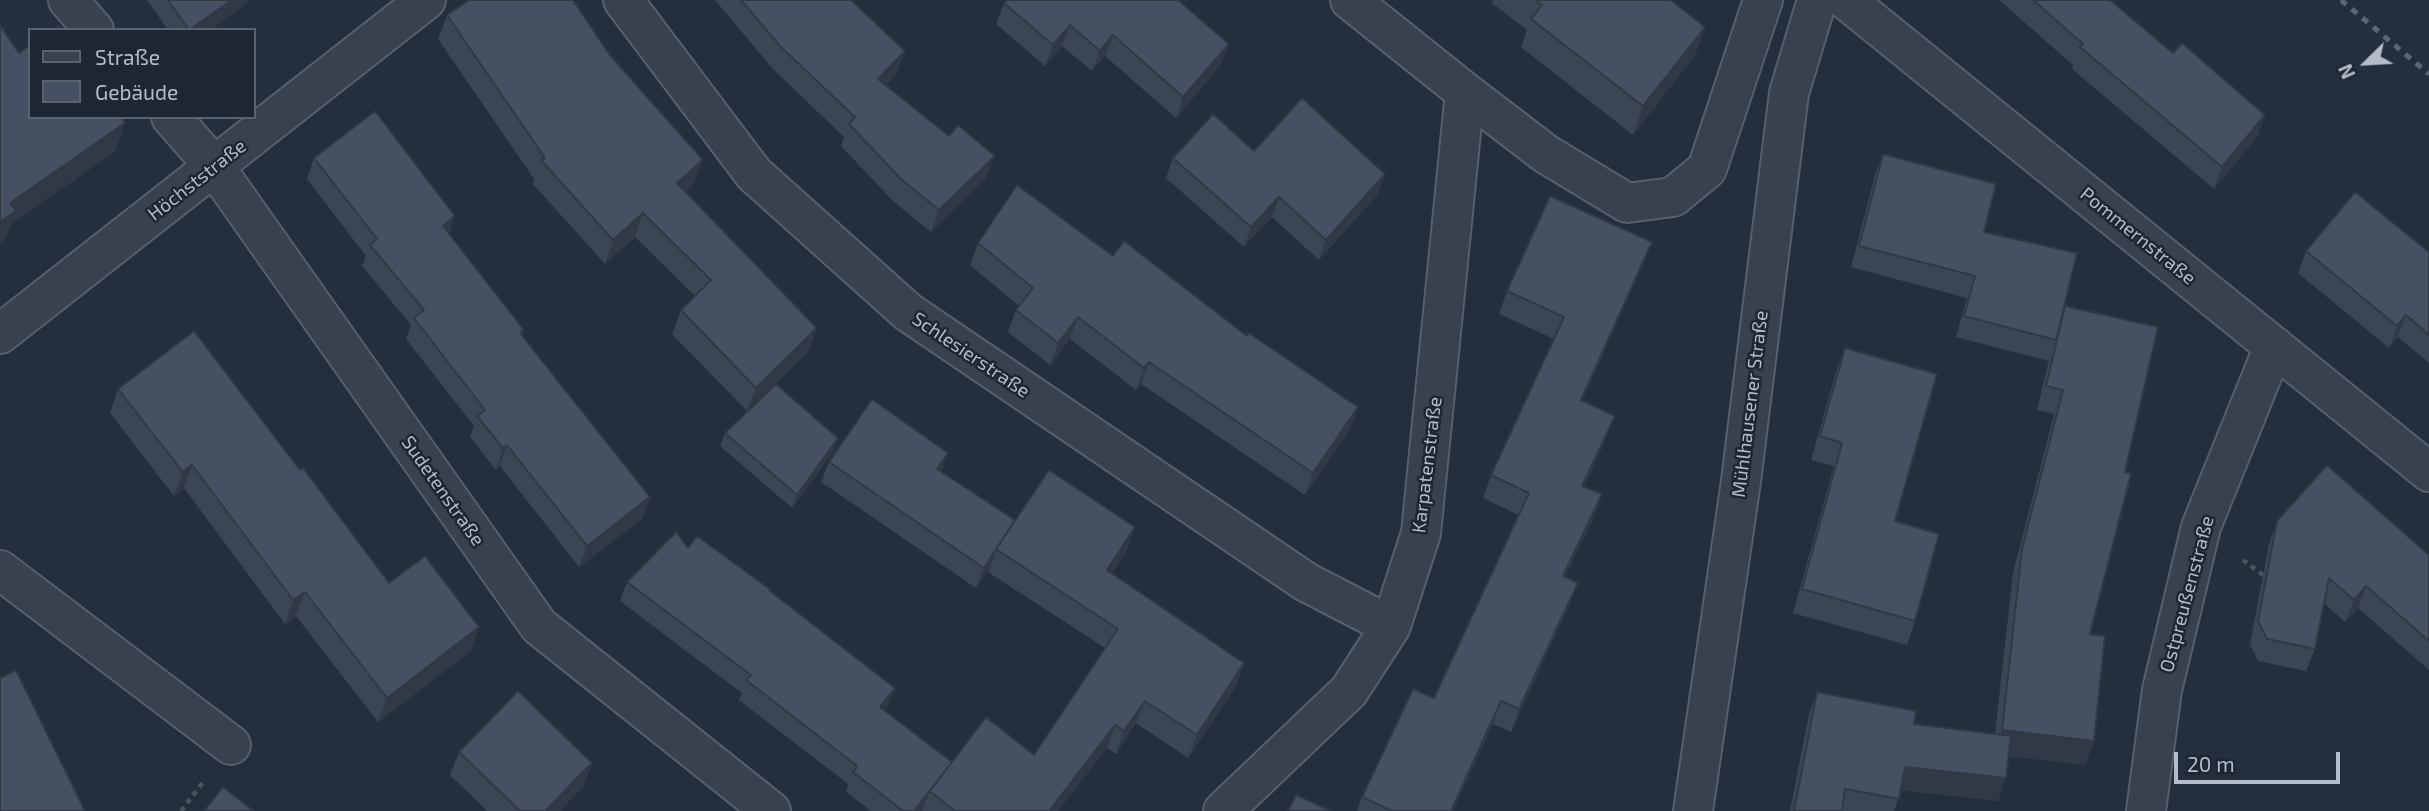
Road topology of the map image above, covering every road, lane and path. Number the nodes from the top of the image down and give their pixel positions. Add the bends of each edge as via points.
1 (68, 0) edge
2 (426, 0) edge
3 (623, 0) edge
4 (1350, 0) edge
5 (1763, 0) edge
6 (1817, 0) edge
7 (1846, 0) edge
8 (92, 28) edge
9 (1465, 92) junction
10 (173, 119) edge
11 (214, 166) junction
12 (0, 334) edge
13 (2274, 346) junction
14 (2429, 472) edge
15 (2201, 527) junction
16 (0, 570) edge
17 (2270, 581) edge
18 (1391, 626) junction
19 (231, 745) dead end
20 (772, 811) edge
21 (1223, 811) edge
22 (1693, 811) edge
23 (2146, 811) edge

1 - 8 street
2 - 11 street, Höchststraße
3 - 18 street, Schlesierstraße via 754,174 908,312 1306,582
4 - 9 street
5 - 9 street via 1707,169 1673,197 1627,203 1546,154
6 - 22 street, Mühlhausener Straße via 1789,93 1741,481
7 - 13 street, Pommernstraße
9 - 18 street, Karpatenstraße via 1421,533
10 - 11 street, Sudetenstraße
11 - 12 street, Höchststraße
11 - 20 street, Sudetenstraße via 539,626
13 - 14 street, Pommernstraße
13 - 15 street, Ostpreußenstraße
15 - 17 path
15 - 23 street, Ostpreußenstraße via 2162,690
16 - 19 street
18 - 21 street, Karpatenstraße via 1349,691

